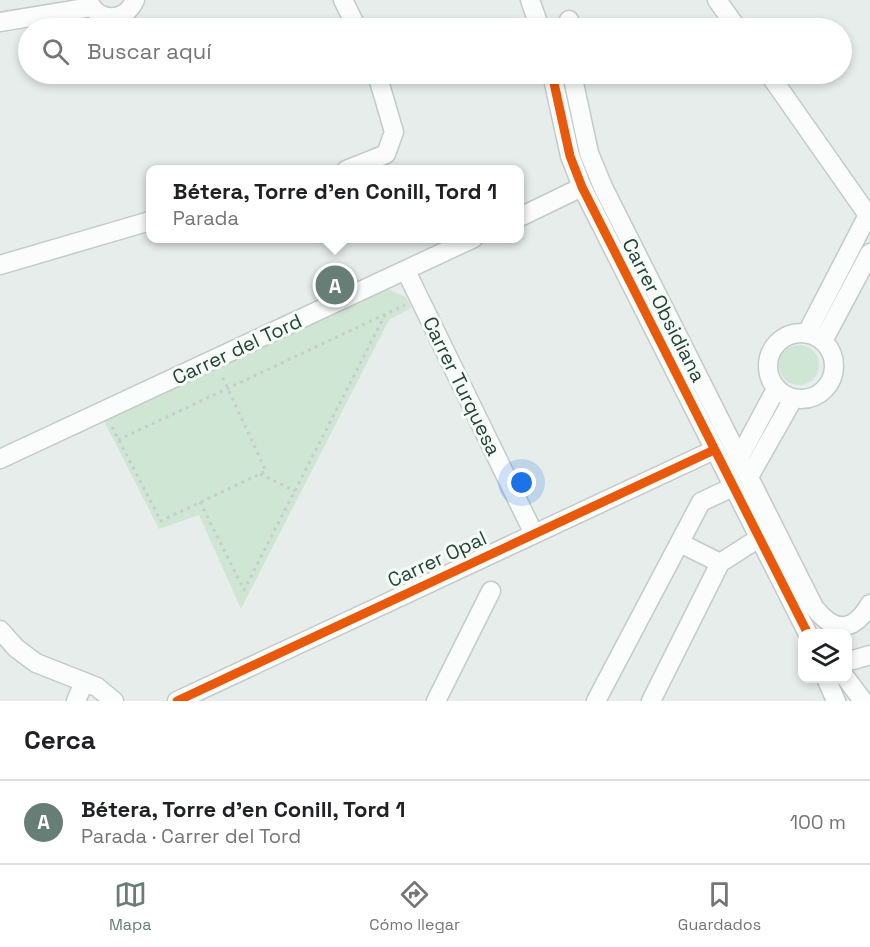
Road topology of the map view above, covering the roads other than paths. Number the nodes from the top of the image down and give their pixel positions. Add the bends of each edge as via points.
1 (136, 0) edge
2 (343, 0) edge
3 (530, 0) edge
4 (717, 0) edge
5 (90, 3) edge
6 (18, 18) edge
7 (19, 18) edge
8 (352, 18) edge
9 (536, 18) edge
10 (730, 18) edge
11 (0, 22) edge
12 (380, 84) edge
13 (554, 84) edge
14 (574, 84) edge
15 (776, 84) edge
16 (358, 165) edge
17 (582, 187) junction
18 (524, 215) edge
19 (869, 215) edge
20 (146, 222) edge
21 (464, 243) edge
22 (870, 253) edge
23 (0, 265) edge
24 (406, 271) junction
25 (815, 337) junction
26 (776, 389) junction
27 (793, 399) junction
28 (714, 450) junction
29 (739, 458) junction
30 (0, 459) edge
31 (749, 477) junction
32 (733, 488) junction
33 (534, 534) junction
34 (759, 538) junction
35 (680, 543) junction
36 (720, 562) junction
37 (491, 591) dead end
38 (870, 604) edge
39 (807, 629) edge
40 (0, 630) edge
41 (870, 655) edge
42 (852, 660) edge
43 (84, 682) junction
44 (828, 683) edge
45 (850, 683) edge
46 (76, 701) edge
47 (114, 701) edge
48 (177, 701) edge
49 (436, 701) edge
50 (596, 701) edge
51 (651, 701) edge
52 (836, 701) edge
53 (863, 701) edge

1 - 5 street via 126,13 111,18 103,16
2 - 8 street
3 - 9 street
4 - 10 street
5 - 7 street
6 - 11 street
12 - 16 street via 394,132 386,154
13 - 17 street, Carrer Obsidiana via 570,156
14 - 29 street via 589,153 603,187
15 - 19 street
17 - 18 street
17 - 28 street, Carrer Obsidiana
19 - 25 street
20 - 23 street
21 - 24 street, Carrer del Tord
22 - 25 street
24 - 30 street, Carrer del Tord
24 - 33 street, Carrer Turquesa
25 - 26 street via 796,333 786,336 771,350 767,370
25 - 27 street via 830,350 834,360 831,382 815,397
26 - 27 street
26 - 29 street
27 - 31 street
28 - 32 street, Carrer Obsidiana
28 - 33 street, Carrer Opal
29 - 31 street
31 - 38 street via 824,620 835,626 850,626 861,619
32 - 34 street, Carrer Obsidiana
32 - 35 street via 700,502
33 - 48 street, Carrer Opal
34 - 36 street
34 - 39 street, Carrer Obsidiana
35 - 36 street
35 - 50 street
36 - 51 street
37 - 49 street
40 - 43 street via 36,663
41 - 42 street
43 - 46 street
43 - 47 street
44 - 52 street
45 - 53 street

